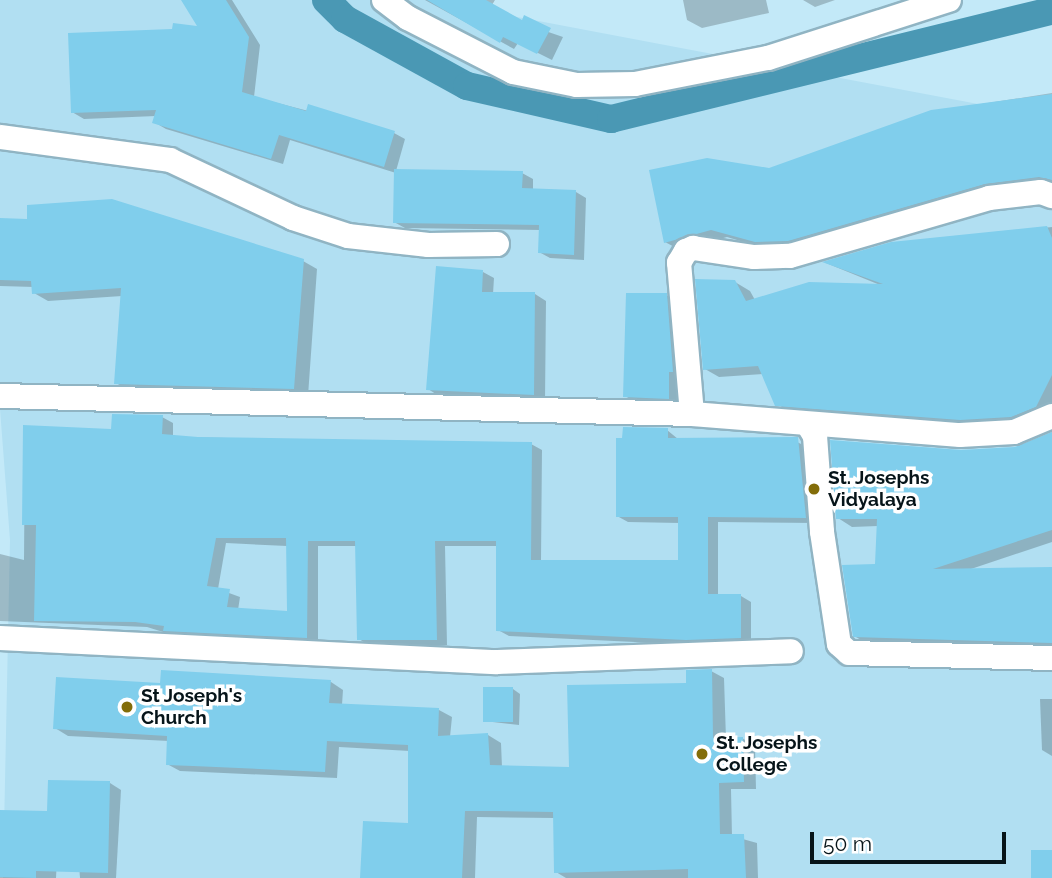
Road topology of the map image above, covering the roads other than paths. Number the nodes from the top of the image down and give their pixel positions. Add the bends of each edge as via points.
1 (384, 0) edge
2 (949, 0) edge
3 (0, 138) edge
4 (1052, 196) edge
5 (497, 244) dead end
6 (0, 396) edge
7 (692, 414) junction
8 (1052, 416) edge
9 (809, 426) junction
10 (0, 638) edge
11 (791, 652) dead end
12 (1052, 658) edge

1 - 2 street via 408,19 513,72 577,85 635,84 768,58
3 - 5 street via 170,160 293,218 348,236 428,245
4 - 7 street via 1041,192 989,198 790,256 686,251 679,263
6 - 7 street
7 - 9 street
8 - 9 street via 1014,432 960,435
9 - 12 street via 815,436 821,531 839,644 849,653
10 - 11 street via 496,662

